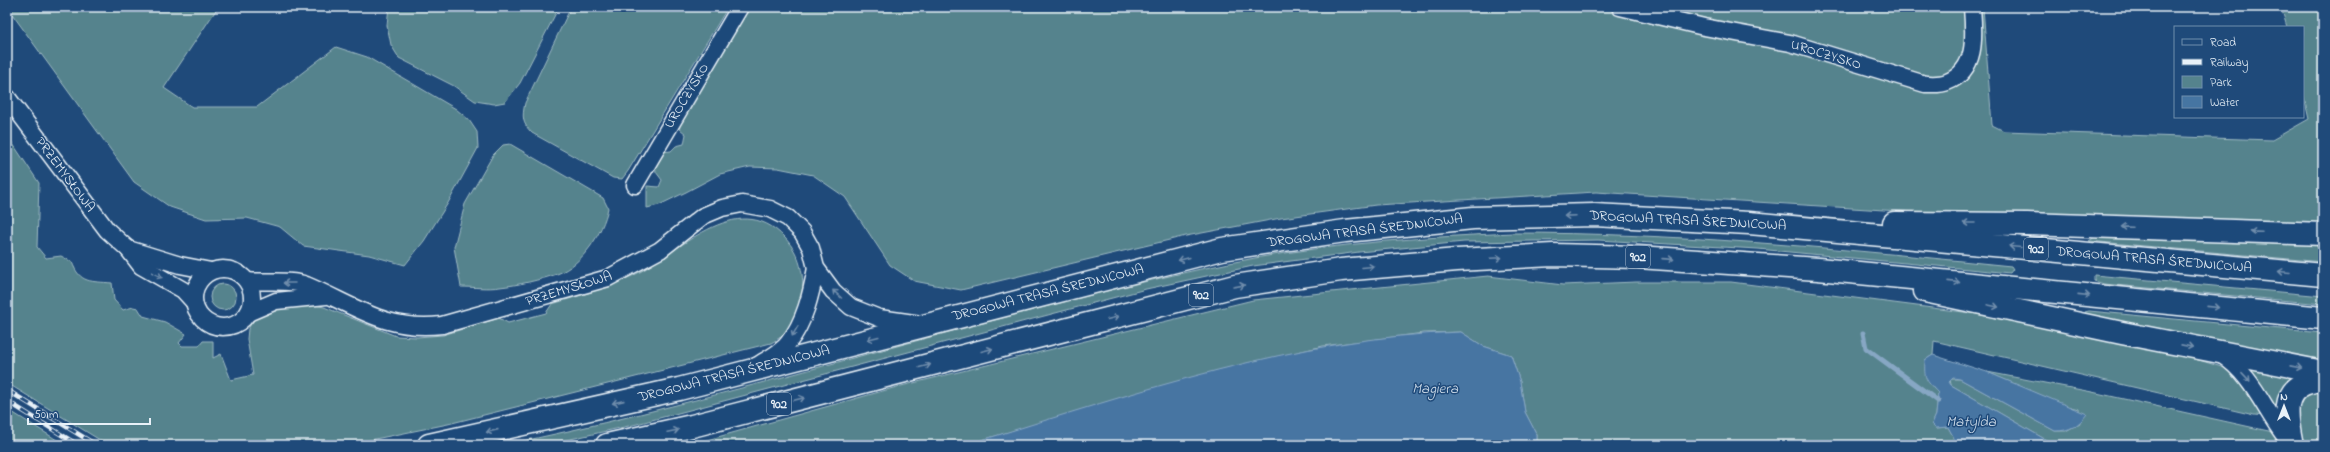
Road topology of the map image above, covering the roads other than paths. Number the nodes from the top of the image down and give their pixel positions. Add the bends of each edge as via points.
1 (740, 7) edge
2 (1620, 7) edge
3 (1972, 7) edge
4 (7, 97) edge
5 (635, 186) dead end
6 (1748, 223) junction
7 (2323, 234) edge
8 (128, 249) junction
9 (816, 268) junction
10 (1818, 269) junction
11 (211, 271) junction
12 (2323, 275) edge
13 (247, 281) junction
14 (326, 296) junction
15 (194, 302) junction
16 (248, 313) junction
17 (2323, 318) edge
18 (925, 325) junction
19 (2217, 352) junction
20 (752, 370) junction
21 (2323, 372) edge
22 (2323, 380) edge
23 (429, 445) edge
24 (607, 445) edge
25 (2292, 445) edge

1 - 5 street, UROCZYSKO
2 - 3 street, UROCZYSKO via 1704,27 1790,43 1926,84 1946,83 1960,76 1967,66 1975,37
4 - 8 street, PRZEMYSŁOWA via 82,200 107,230
7 -> 6 main road via 2027,224
12 -> 6 main road, DROGOWA TRASA ŚREDNICOWA / 902
6 -> 18 main road, DROGOWA TRASA ŚREDNICOWA / 902 via 1594,215 1473,218 1345,231 1222,249
8 - 11 street, PRZEMYSŁOWA via 180,265
8 -> 15 street, PRZEMYSŁOWA via 142,266 183,290
9 - 14 street, PRZEMYSŁOWA via 811,248 802,232 788,218 770,209 742,204 722,208 703,216 660,250 608,278 442,325 422,328 390,323
18 -> 9 street via 879,318 851,307 833,291
9 -> 20 street via 811,295 788,344
10 -> 17 main road, 902
10 -> 19 main road
24 -> 10 main road, 902 via 699,424 1235,286 1341,270 1553,255 1638,257
11 - 13 street via 231,270
11 - 15 street via 197,284
14 -> 13 street, PRZEMYSŁOWA via 298,283
13 - 16 street via 252,297
14 - 16 street, PRZEMYSŁOWA via 276,301
15 - 16 street via 203,319 218,326 235,324
18 -> 20 main road, DROGOWA TRASA ŚREDNICOWA / 902
19 -> 21 main road
19 -> 25 street via 2252,383 2268,414
20 -> 23 main road, DROGOWA TRASA ŚREDNICOWA / 902
22 - 25 main road via 2305,382 2297,387 2290,398 2286,413

